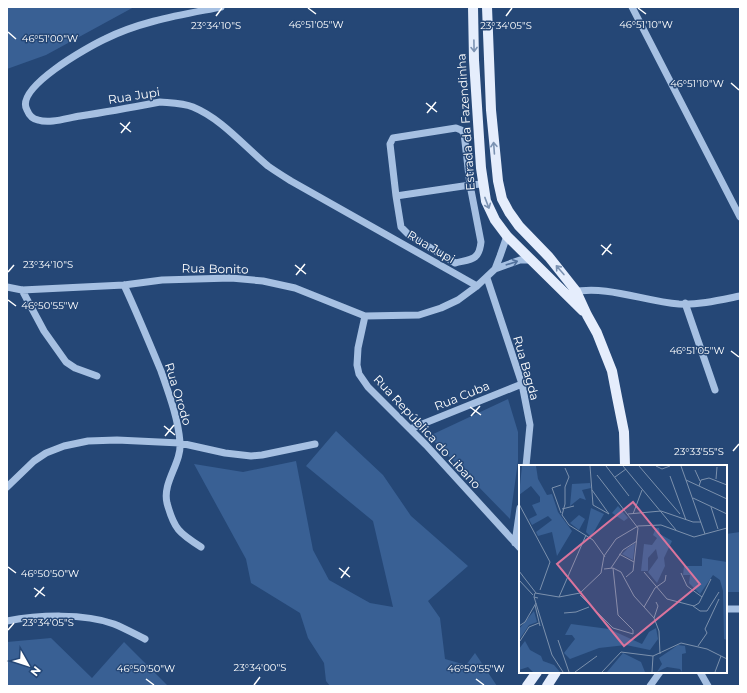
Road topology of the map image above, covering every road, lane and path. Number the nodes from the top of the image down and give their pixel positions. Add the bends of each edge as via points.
1 (221, 7) edge
2 (473, 7) edge
3 (487, 7) edge
4 (632, 7) edge
5 (482, 184) junction
6 (470, 185) junction
7 (396, 196) junction
8 (740, 217) edge
9 (507, 236) junction
10 (531, 260) junction
11 (495, 269) junction
12 (487, 278) junction
13 (124, 285) junction
14 (477, 286) junction
15 (7, 287) edge
16 (22, 290) junction
17 (576, 291) junction
18 (565, 293) junction
19 (740, 296) edge
20 (685, 303) junction
21 (587, 315) junction
22 (365, 316) junction
23 (97, 376) dead end
24 (522, 384) junction
25 (715, 390) dead end
26 (410, 428) junction
27 (180, 443) junction
28 (315, 444) dead end
29 (526, 465) edge
30 (624, 465) edge
31 (7, 487) edge
32 (519, 521) edge
33 (517, 546) edge
34 (201, 547) dead end
35 (727, 609) edge
36 (740, 609) edge
37 (7, 620) edge
38 (144, 639) dead end
39 (536, 673) edge
40 (555, 673) edge
41 (659, 673) edge
42 (701, 673) edge
43 (528, 686) edge
44 (547, 686) edge
45 (650, 686) edge
46 (708, 686) edge

1 - 14 street, Rua Jupi via 150,22 104,39 53,71 36,85 24,105 32,118 45,121 160,102 192,107 207,114 269,167 291,181
2 -> 5 main road, Estrada da Fazendinha
17 -> 3 main road, Estrada da Fazendinha via 520,226 502,199 491,110
4 - 8 street
5 - 6 street
5 -> 9 main road, Estrada da Fazendinha via 486,201 495,220
6 - 7 street
6 - 7 street via 464,134 456,128 393,138 390,144
6 - 7 street via 481,242 480,252 475,258 455,263 404,231 401,227
9 - 10 main road, Estrada da Fazendinha
9 - 11 street
11 -> 10 street via 520,260
10 - 18 main road, Estrada da Fazendinha
11 - 12 street, Rua Bonito
12 - 14 street, Rua Bonito
12 - 24 street, Rua Bagda
13 - 16 street, Rua Bonito
13 - 22 street, Rua Bonito via 162,280 224,278 263,282 295,288
13 - 27 street, Rua Orodo via 170,396
14 - 22 street, Rua Bonito via 458,300 419,314
15 - 16 street, Rua Bonito
16 - 23 street via 44,330 66,362
17 - 18 street
17 - 20 street via 605,291
17 - 21 main road, Estrada da Fazendinha
18 - 21 main road, Estrada da Fazendinha
19 - 20 street
20 - 25 street
21 - 30 main road, Estrada da Fazendinha via 597,332 612,371 624,432
22 - 26 street, Rua República do Libano via 356,365 359,374 378,398
24 - 26 street, Rua Cuba
24 - 29 street, Rua Bagda via 530,426
26 - 33 street, Rua República do Libano
27 - 28 street via 251,456
27 - 31 street via 117,440 88,441 64,446 34,461
27 - 34 street, Rua Orodo via 178,458 166,492 166,501 176,527 182,535
32 - 33 street
35 - 36 street
37 - 38 street via 33,616 86,618 113,624
39 - 43 main road
40 - 44 main road
41 - 45 street
42 - 46 street

